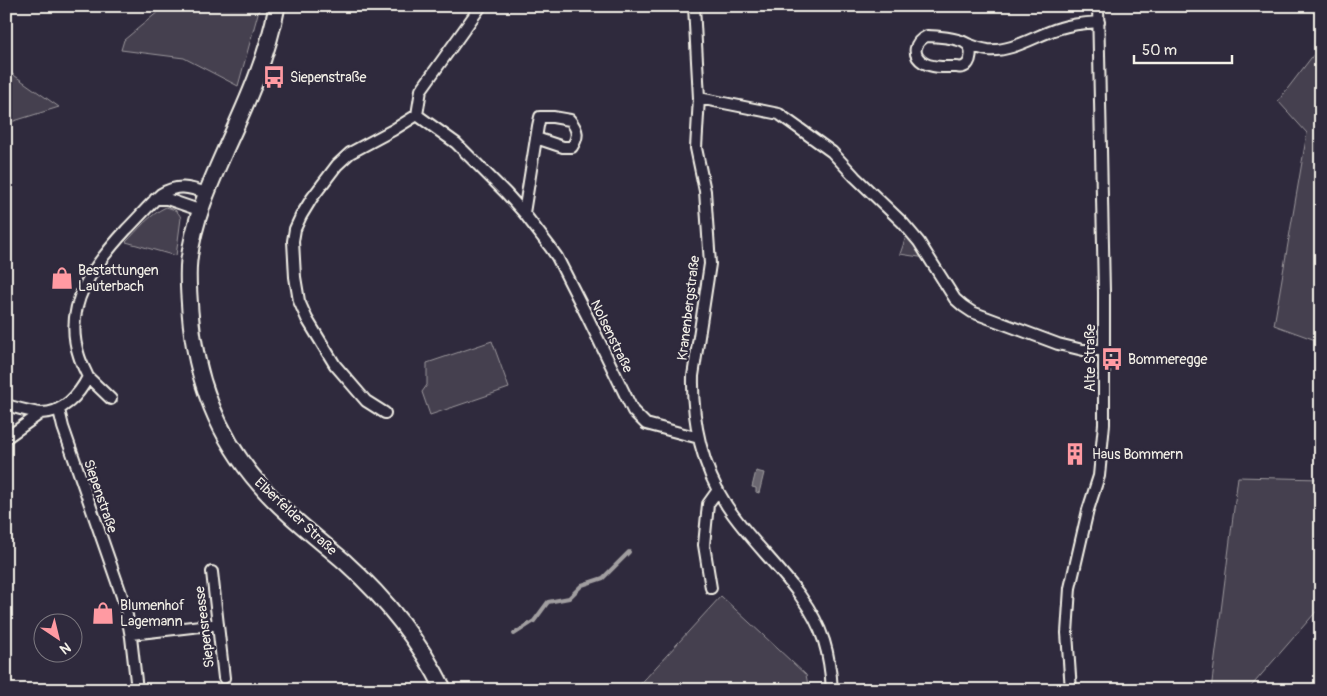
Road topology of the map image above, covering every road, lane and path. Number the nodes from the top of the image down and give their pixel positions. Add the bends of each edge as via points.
1 (277, 6) edge
2 (481, 6) edge
3 (694, 6) edge
4 (1098, 6) edge
5 (1098, 22) junction
6 (965, 43) junction
7 (699, 98) junction
8 (417, 115) junction
9 (536, 138) dead end
10 (206, 193) junction
11 (155, 199) junction
12 (200, 210) junction
13 (524, 212) junction
14 (1104, 350) junction
15 (88, 377) junction
16 (111, 399) dead end
17 (6, 405) edge
18 (58, 410) junction
19 (42, 413) junction
20 (385, 413) dead end
21 (6, 438) edge
22 (699, 438) junction
23 (718, 490) junction
24 (212, 572) dead end
25 (710, 588) dead end
26 (218, 624) junction
27 (131, 634) junction
28 (224, 678) dead end
29 (137, 690) edge
30 (444, 690) edge
31 (832, 690) edge
32 (1071, 690) edge

1 - 10 main road, Elberfelder Straße via 260,72
2 - 8 street via 421,90
3 - 7 street, Kranenbergstraße
4 - 5 street, Alte Straße
5 - 6 street via 1059,28 1001,49 987,50
5 - 14 street, Alte Straße
6 - 6 street via 927,36 916,45 916,50 923,63 963,67 970,58
7 - 14 street via 779,114 832,152 903,223 952,294 972,312 1058,344 1083,350
7 - 22 street, Kranenbergstraße via 696,148 705,191 710,264 693,376 693,407
8 - 13 street, Nolsenstraße via 456,143
8 - 20 street via 350,153 337,165 300,216 293,241 299,301 307,320 335,365 366,401
9 - 13 street
10 - 11 street via 183,186 169,189
10 - 12 main road, Elberfelder Straße
11 - 12 street via 167,199
11 - 15 street via 105,252 83,288 74,326 78,356
12 - 30 main road, Elberfelder Straße via 190,251 188,284 192,337 200,377 226,437 265,490 373,588 392,610 422,650
13 - 22 street, Nolsenstraße via 557,257 633,411 646,424
14 - 32 street, Alte Straße via 1104,424 1099,476 1070,588 1067,634
15 - 16 street
15 - 18 street via 70,403
17 - 19 street
18 - 19 street
18 - 27 street, Siepenstraße via 125,605
19 - 21 street
22 - 23 street, Kranenbergstraße
23 - 25 street via 708,504 704,545
23 - 31 street, Kranenbergstraße via 741,525 809,610 824,640
24 - 26 street, Siepensreasse
26 - 27 street
26 - 28 street, Siepensreasse
27 - 29 street, Siepenstraße

